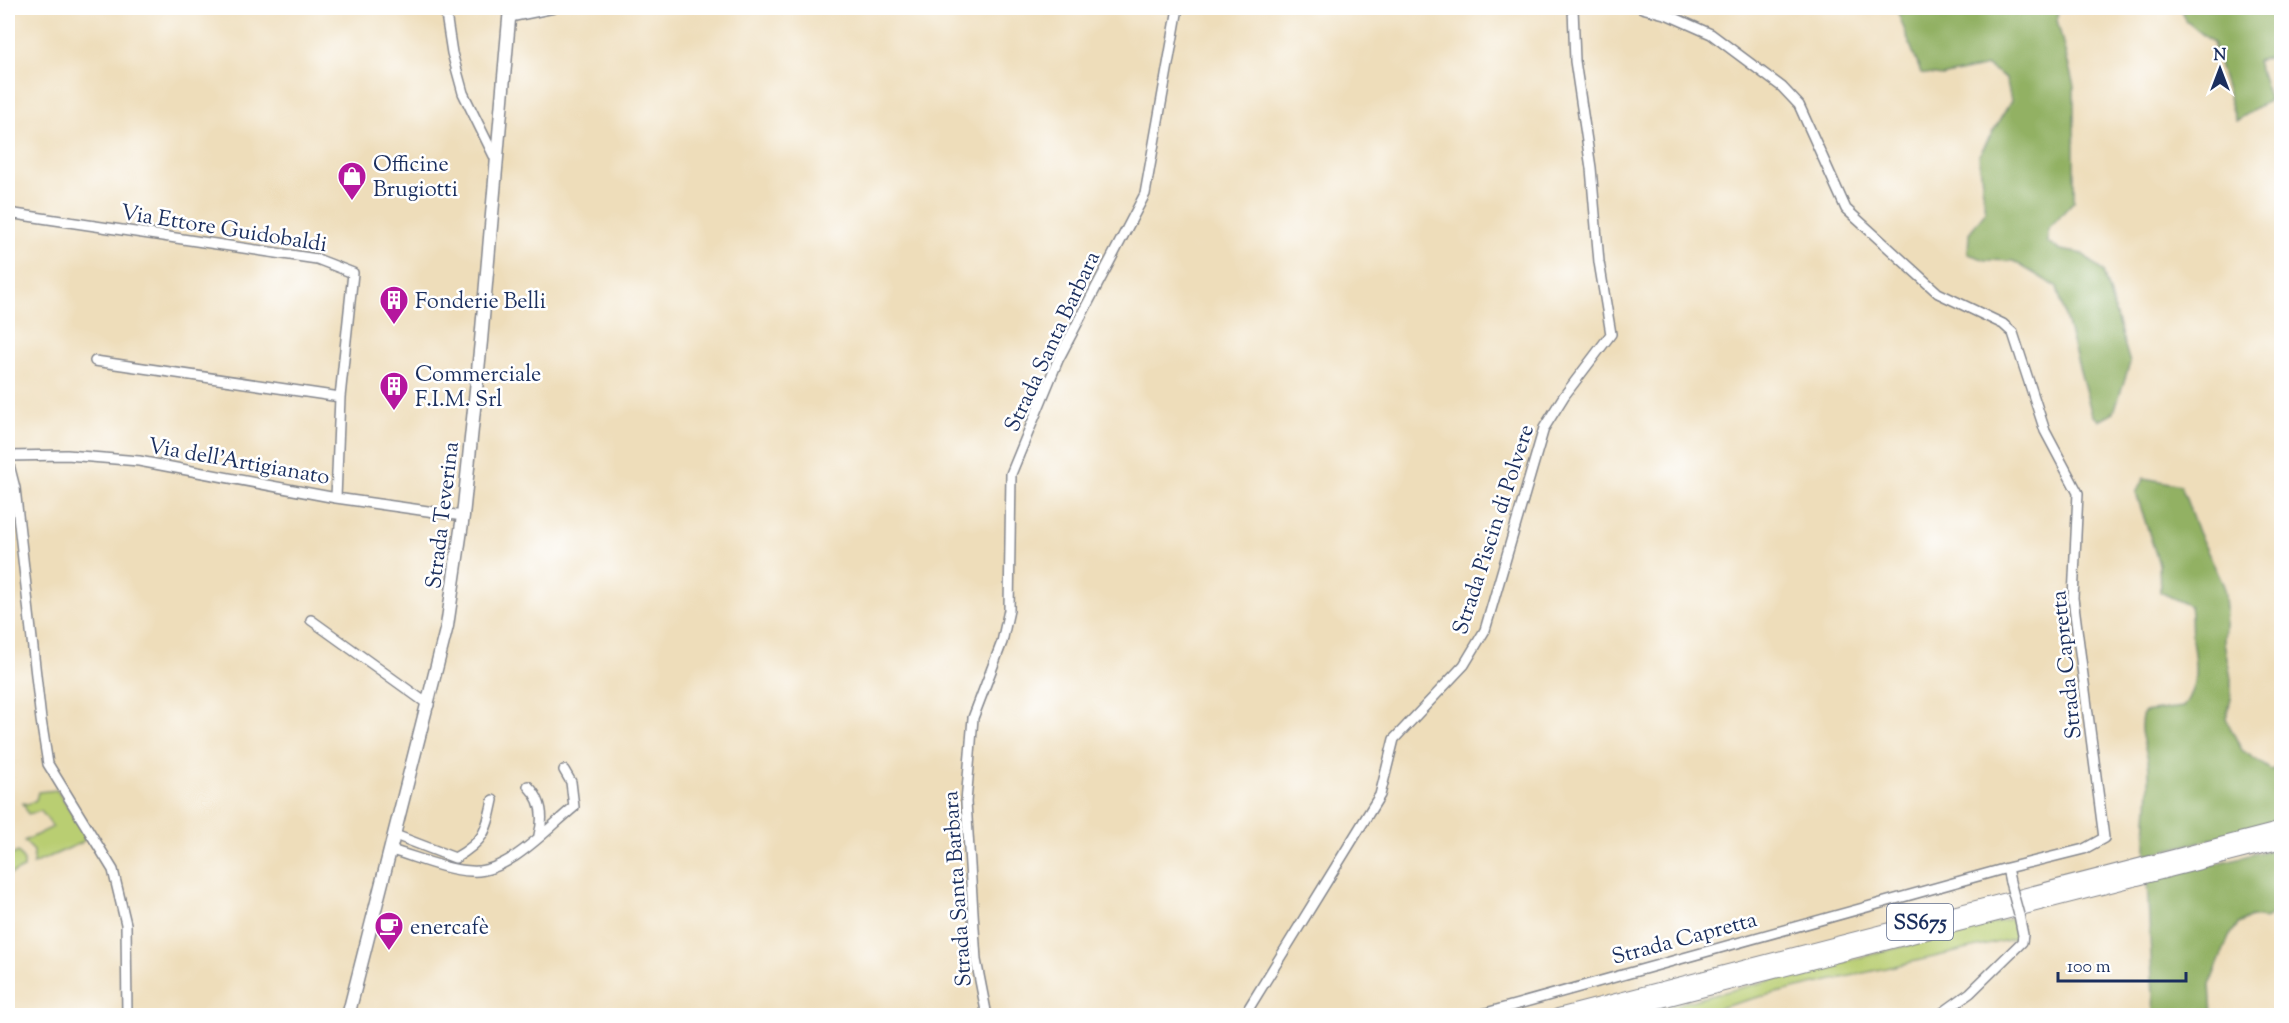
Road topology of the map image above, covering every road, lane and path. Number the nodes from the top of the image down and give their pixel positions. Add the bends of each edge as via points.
1 (446, 8) edge
2 (554, 8) edge
3 (1178, 8) edge
4 (1574, 8) edge
5 (1642, 8) edge
6 (510, 12) edge
7 (496, 160) junction
8 (8, 213) edge
9 (95, 361) dead end
10 (340, 397) junction
11 (8, 456) edge
12 (8, 461) edge
13 (11, 489) edge
14 (336, 498) junction
15 (463, 516) junction
16 (310, 620) dead end
17 (429, 705) junction
18 (564, 770) dead end
19 (528, 786) dead end
20 (493, 800) dead end
21 (2282, 830) edge
22 (395, 835) junction
23 (539, 835) junction
24 (2282, 841) edge
25 (391, 850) junction
26 (2007, 868) junction
27 (127, 1016) edge
28 (348, 1016) edge
29 (987, 1016) edge
30 (1244, 1016) edge
31 (1475, 1016) edge
32 (1558, 1016) edge
33 (1599, 1016) edge
34 (1938, 1016) edge

1 - 7 street via 463,93
2 - 6 street via 527,15
3 - 29 street, Strada Santa Barbara via 1145,194 1058,360 1011,474 1009,610 1002,642 973,718 966,802 976,960
4 - 30 street, Strada Piscin di Polvere via 1575,61 1611,334 1544,428 1485,630 1464,665 1394,739 1380,795
5 - 26 street, Strada Capretta via 1711,34 1782,87 1799,105 1846,209 1938,292 2003,324 2013,333 2045,430 2078,493 2073,598 2104,838 2084,849
6 - 7 main road, Strada Teverina
7 - 15 main road, Strada Teverina
8 - 10 street, Via Ettore Guidobaldi via 317,259 345,268 352,273
9 - 10 street
10 - 14 street, Via Ettore Guidobaldi
11 - 14 street, Via dell'Artigianato via 67,454 139,461
12 - 13 street
13 - 27 street via 48,764 113,870 126,924
14 - 15 street, Via dell'Artigianato
15 - 17 main road, Strada Teverina via 447,626
16 - 17 street
17 - 22 main road, Strada Teverina
18 - 23 street via 571,782 574,807
19 - 23 street via 544,818
20 - 22 street via 476,845 455,858
21 - 32 highway, SS675
22 - 25 main road, Strada Teverina
23 - 25 street via 519,855 498,867 471,872
24 - 33 highway, SS675
25 - 28 main road, Strada Teverina
26 - 31 street, Strada Capretta
26 - 34 street, bridge via 2024,935 2022,942 1970,993

